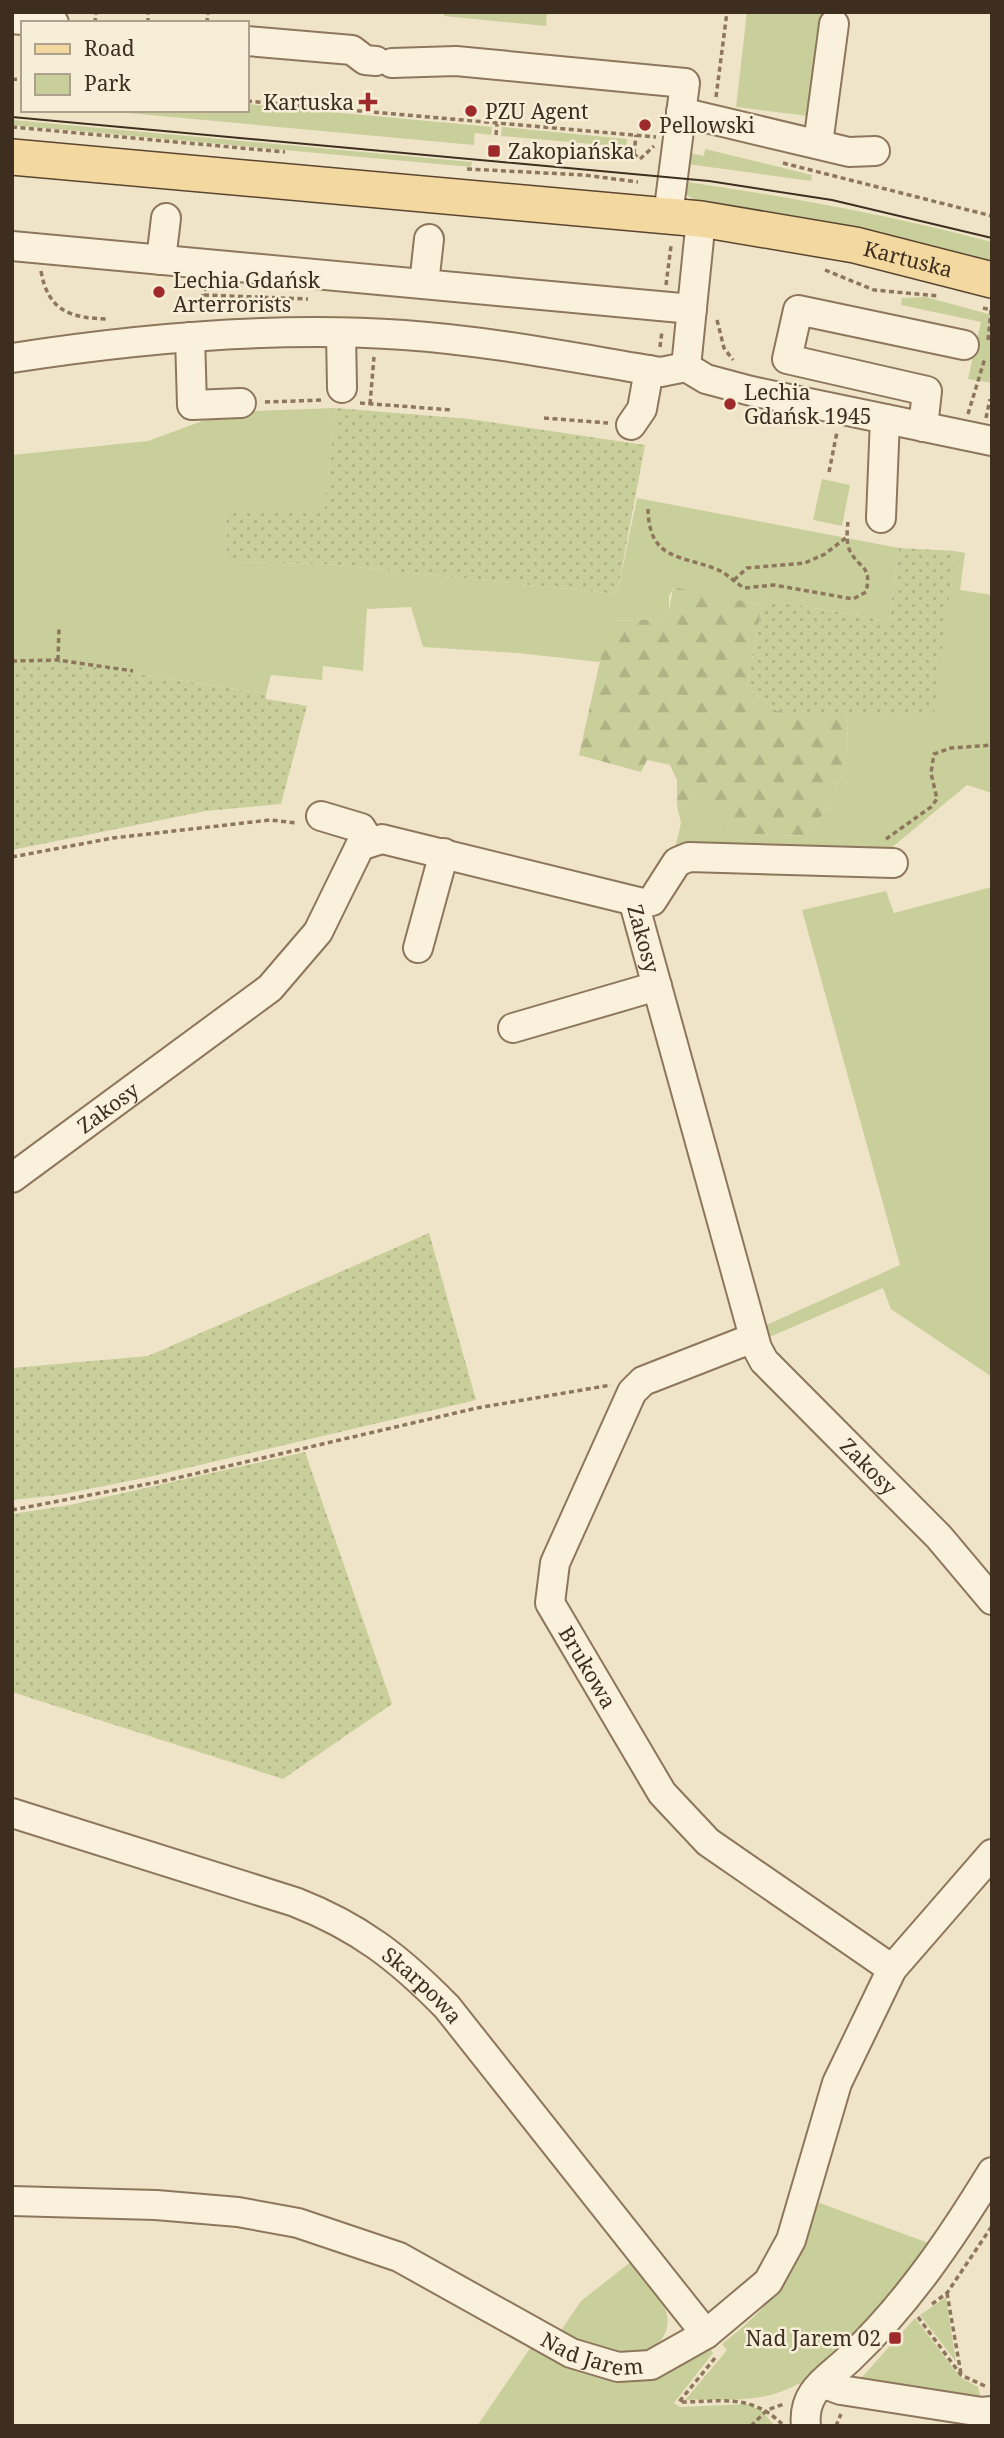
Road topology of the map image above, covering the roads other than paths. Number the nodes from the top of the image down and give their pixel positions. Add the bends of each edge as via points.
1 (12, 19) edge
2 (33, 21) edge
3 (834, 24) dead end
4 (248, 40) edge
5 (678, 126) junction
6 (818, 144) junction
7 (875, 151) dead end
8 (12, 157) edge
9 (166, 218) dead end
10 (681, 232) junction
11 (429, 239) dead end
12 (12, 246) edge
13 (161, 260) junction
14 (424, 284) junction
15 (985, 293) edge
16 (692, 309) junction
17 (341, 333) junction
18 (190, 337) junction
19 (964, 345) dead end
20 (12, 358) edge
21 (686, 367) junction
22 (649, 370) junction
23 (342, 388) dead end
24 (242, 403) dead end
25 (885, 419) junction
26 (631, 425) road end
27 (923, 427) junction
28 (992, 441) edge
29 (881, 518) dead end
30 (314, 821) road end
31 (369, 841) junction
32 (444, 853) junction
33 (887, 853) road end
34 (634, 903) junction
35 (418, 948) dead end
36 (657, 986) junction
37 (513, 1028) dead end
38 (12, 1178) edge
39 (753, 1338) junction
40 (992, 1600) edge
41 (12, 1814) edge
42 (992, 1854) edge
43 (892, 1969) junction
44 (992, 2172) edge
45 (12, 2201) edge
46 (713, 2343) junction
47 (822, 2383) junction
48 (992, 2411) edge
49 (806, 2426) edge

1 - 2 street
3 - 6 street
4 - 5 street via 352,50 365,60 384,62 456,61 685,83
5 - 6 street
5 - 10 street
6 - 7 street via 849,152
8 - 10 main road, Kartuska
9 - 13 street
10 - 15 main road, Kartuska via 855,245
10 - 16 street
11 - 14 street
12 - 13 street
13 - 14 street
14 - 16 street
16 - 21 street
17 - 18 street
17 - 22 street via 490,343
17 - 23 street
18 - 20 street
18 - 24 street via 192,404
19 - 27 street via 798,310 787,359 927,391
21 - 22 street
21 - 25 street via 706,379 751,391
22 - 26 street via 642,409
25 - 27 street
25 - 29 street
27 - 28 street
30 - 31 street via 361,828
31 - 32 street, Zakosy via 382,839
31 - 38 street, Zakosy via 360,846 318,932 270,988
32 - 34 street, Zakosy
32 - 35 street
33 - 34 street via 689,857 677,862 652,901
34 - 36 street, Zakosy
36 - 37 street
36 - 39 street, Zakosy
39 - 40 street, Zakosy via 764,1361 939,1537
39 - 43 street, Brukowa via 643,1381 632,1392 555,1563 551,1603 662,1793 680,1815 732,1860
41 - 46 street, Skarpowa via 295,1902 376,1942 447,2007
42 - 43 street, Nad Jarem
43 - 46 street, Nad Jarem via 837,2083 780,2264
44 - 47 street via 923,2276
45 - 46 street, Nad Jarem via 156,2205 298,2223 399,2257 571,2353 618,2367 651,2365
47 - 48 street via 841,2390
47 - 49 street via 809,2397

